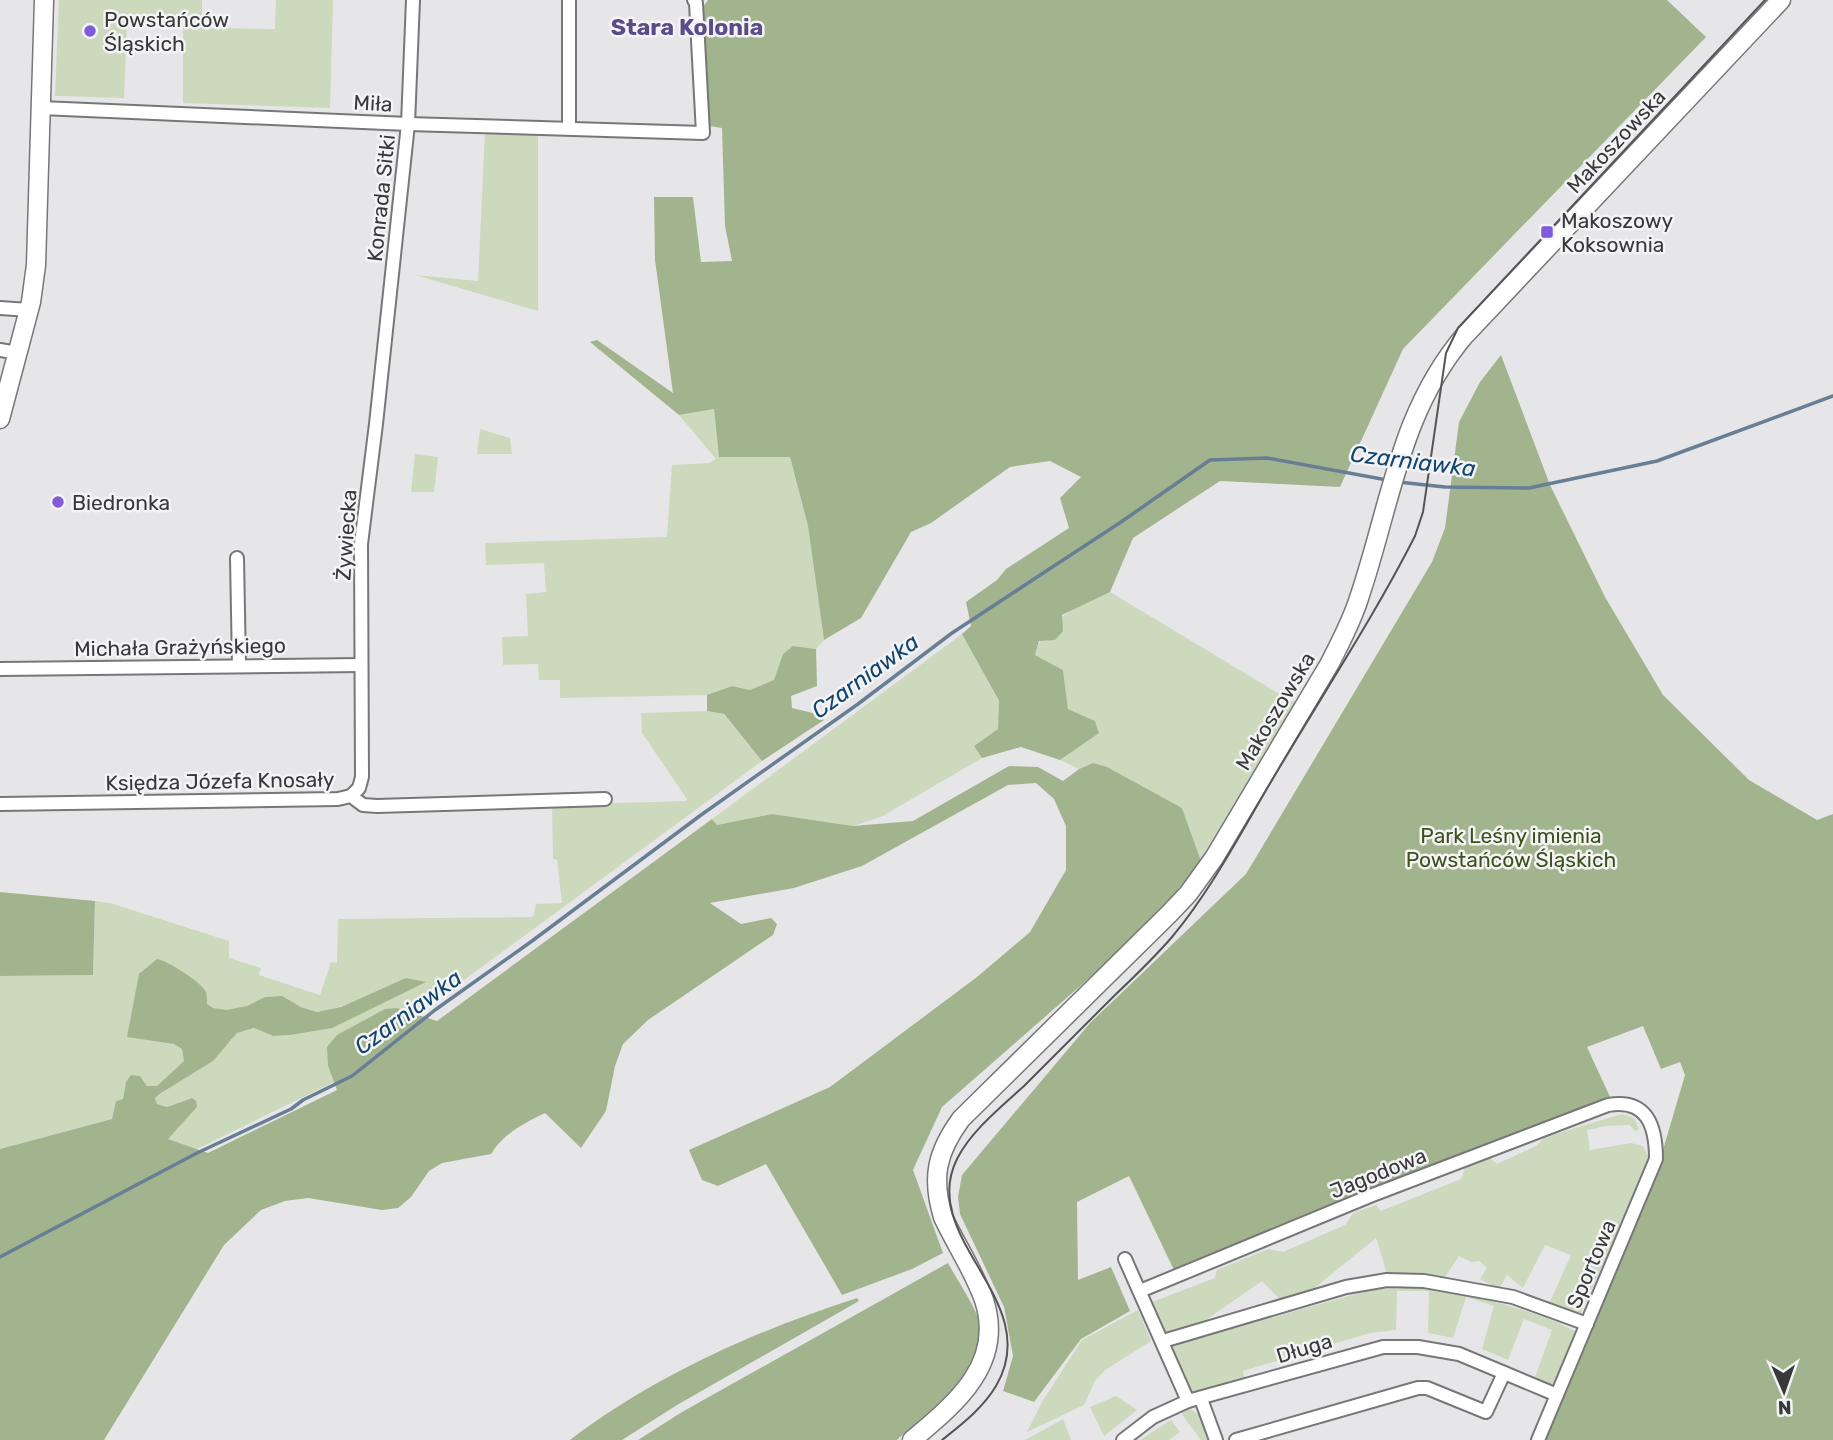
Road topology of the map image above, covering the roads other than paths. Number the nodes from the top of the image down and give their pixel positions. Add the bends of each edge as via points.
1 (44, 0) edge
2 (413, 0) edge
3 (569, 0) edge
4 (694, 0) edge
5 (1781, 0) edge
6 (41, 108) junction
7 (408, 124) junction
8 (569, 128) junction
9 (392, 274) joint
10 (0, 308) edge
11 (29, 310) junction
12 (9, 352) edge
13 (0, 419) edge
14 (237, 558) dead end
15 (361, 665) junction
16 (239, 666) junction
17 (0, 669) edge
18 (351, 796) junction
19 (605, 799) dead end
20 (0, 804) edge
21 (1634, 1105) joint
22 (1125, 1259) dead end
23 (1140, 1291) junction
24 (1587, 1324) junction
25 (1163, 1341) junction
26 (1504, 1373) junction
27 (1558, 1395) junction
28 (1194, 1400) junction
29 (912, 1440) edge
30 (1123, 1440) edge
31 (1216, 1440) edge
32 (1236, 1440) edge
33 (1538, 1440) edge

1 - 6 main road
2 - 7 street, Konrada Sitki
3 - 8 street
4 - 8 street, Miła via 703,133
5 - 29 main road, Makoszowska via 1454,348 1420,401 1360,598 1345,633 1202,876 961,1119 943,1148 937,1167 938,1203 984,1301 988,1332 979,1371 971,1384
6 - 7 street, Miła
6 - 11 main road via 36,265
7 - 8 street, Miła
7 - 9 street, Konrada Sitki
9 - 15 street, Żywiecka via 361,544
10 - 11 street
11 - 12 main road
12 - 13 main road
14 - 16 street
15 - 16 street, Michała Grażyńskiego
15 - 18 street, Żywiecka via 362,777
16 - 17 street, Michała Grażyńskiego
18 - 19 street, Księdza Józefa Knosały via 363,805 377,806
18 - 20 street, Księdza Józefa Knosały
21 - 23 street, Jagodowa via 1608,1105
21 - 24 street, Sportowa via 1651,1123 1656,1159
22 - 23 street
23 - 25 street
24 - 25 street via 1513,1297 1424,1280 1387,1280 1346,1287
24 - 27 street, Sportowa
25 - 28 street
26 - 27 street, Długa
26 - 28 street, Długa via 1446,1351 1383,1347
26 - 32 street via 1486,1412 1418,1388
27 - 33 street, Sportowa
28 - 30 street, Długa via 1153,1417
28 - 31 street

